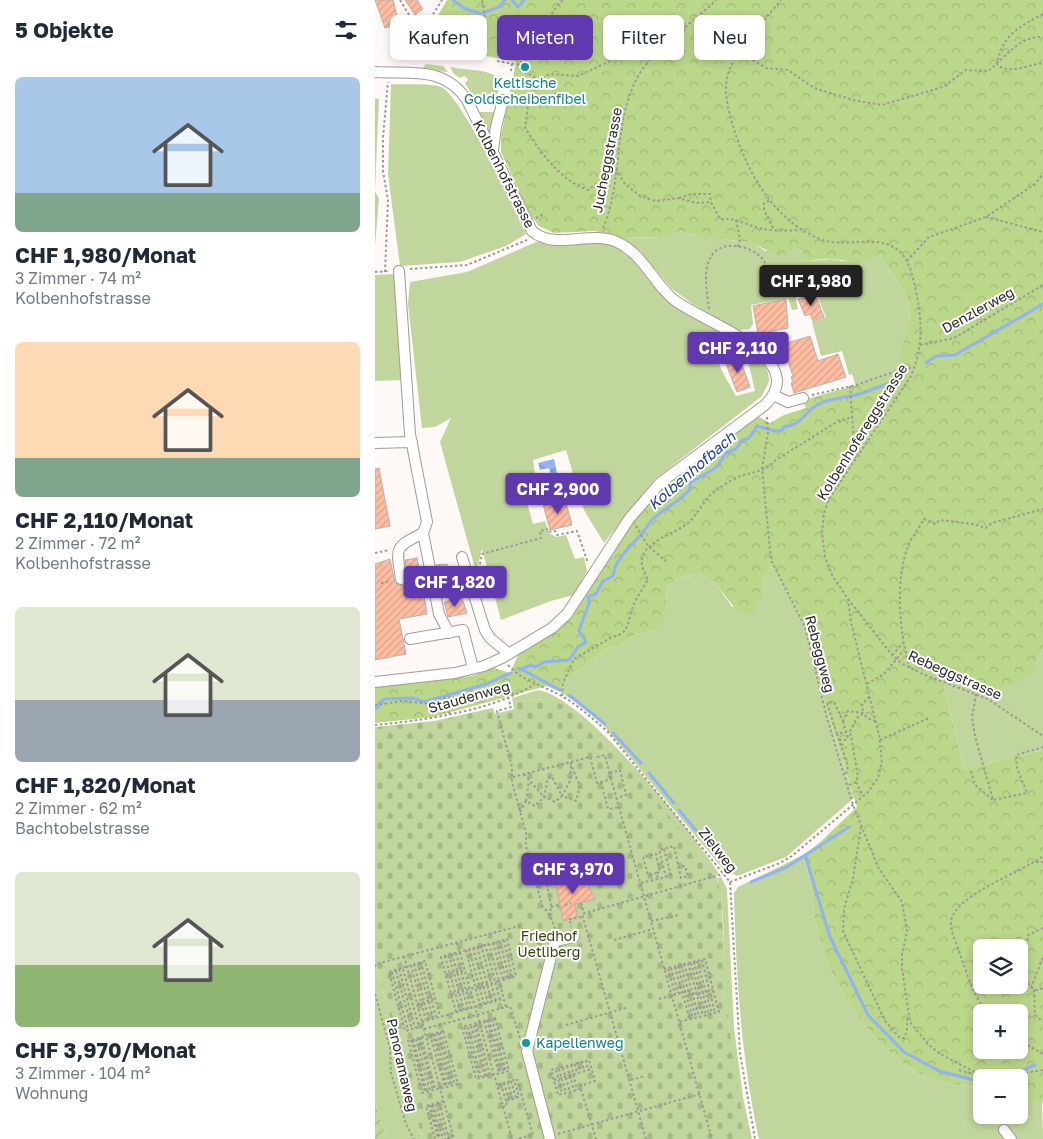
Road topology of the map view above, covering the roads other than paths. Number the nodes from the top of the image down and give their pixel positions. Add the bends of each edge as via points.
1 (375, 72) edge
2 (503, 100) dead end
3 (493, 151) junction
4 (399, 271) road end
5 (773, 395) junction
6 (803, 398) road end
7 (412, 442) junction
8 (375, 443) edge
9 (423, 534) junction
10 (462, 557) dead end
11 (401, 579) dead end
12 (449, 633) junction
13 (410, 639) dead end
14 (505, 656) junction
15 (473, 668) junction
16 (375, 682) edge
17 (573, 932) road end
18 (1004, 1130) dead end
19 (549, 1138) edge
20 (1011, 1139) edge

1 - 3 street, Kolbenhofstrasse via 447,78 458,86 467,100
2 - 3 street via 495,126
3 - 5 street, Kolbenhofstrasse via 529,226 537,235 558,240 599,237 625,246 670,296 747,342 769,360 777,379
4 - 7 street
5 - 6 street via 787,402
5 - 14 street via 765,405 660,482 634,512 567,614 552,628
7 - 8 street
7 - 9 street via 427,522
9 - 11 street via 405,541 400,547
9 - 12 street via 439,614
10 - 14 street via 487,634
12 - 13 street
12 - 15 street via 463,630
14 - 15 street
15 - 16 street
17 - 19 street via 555,941 527,1051
18 - 20 street

